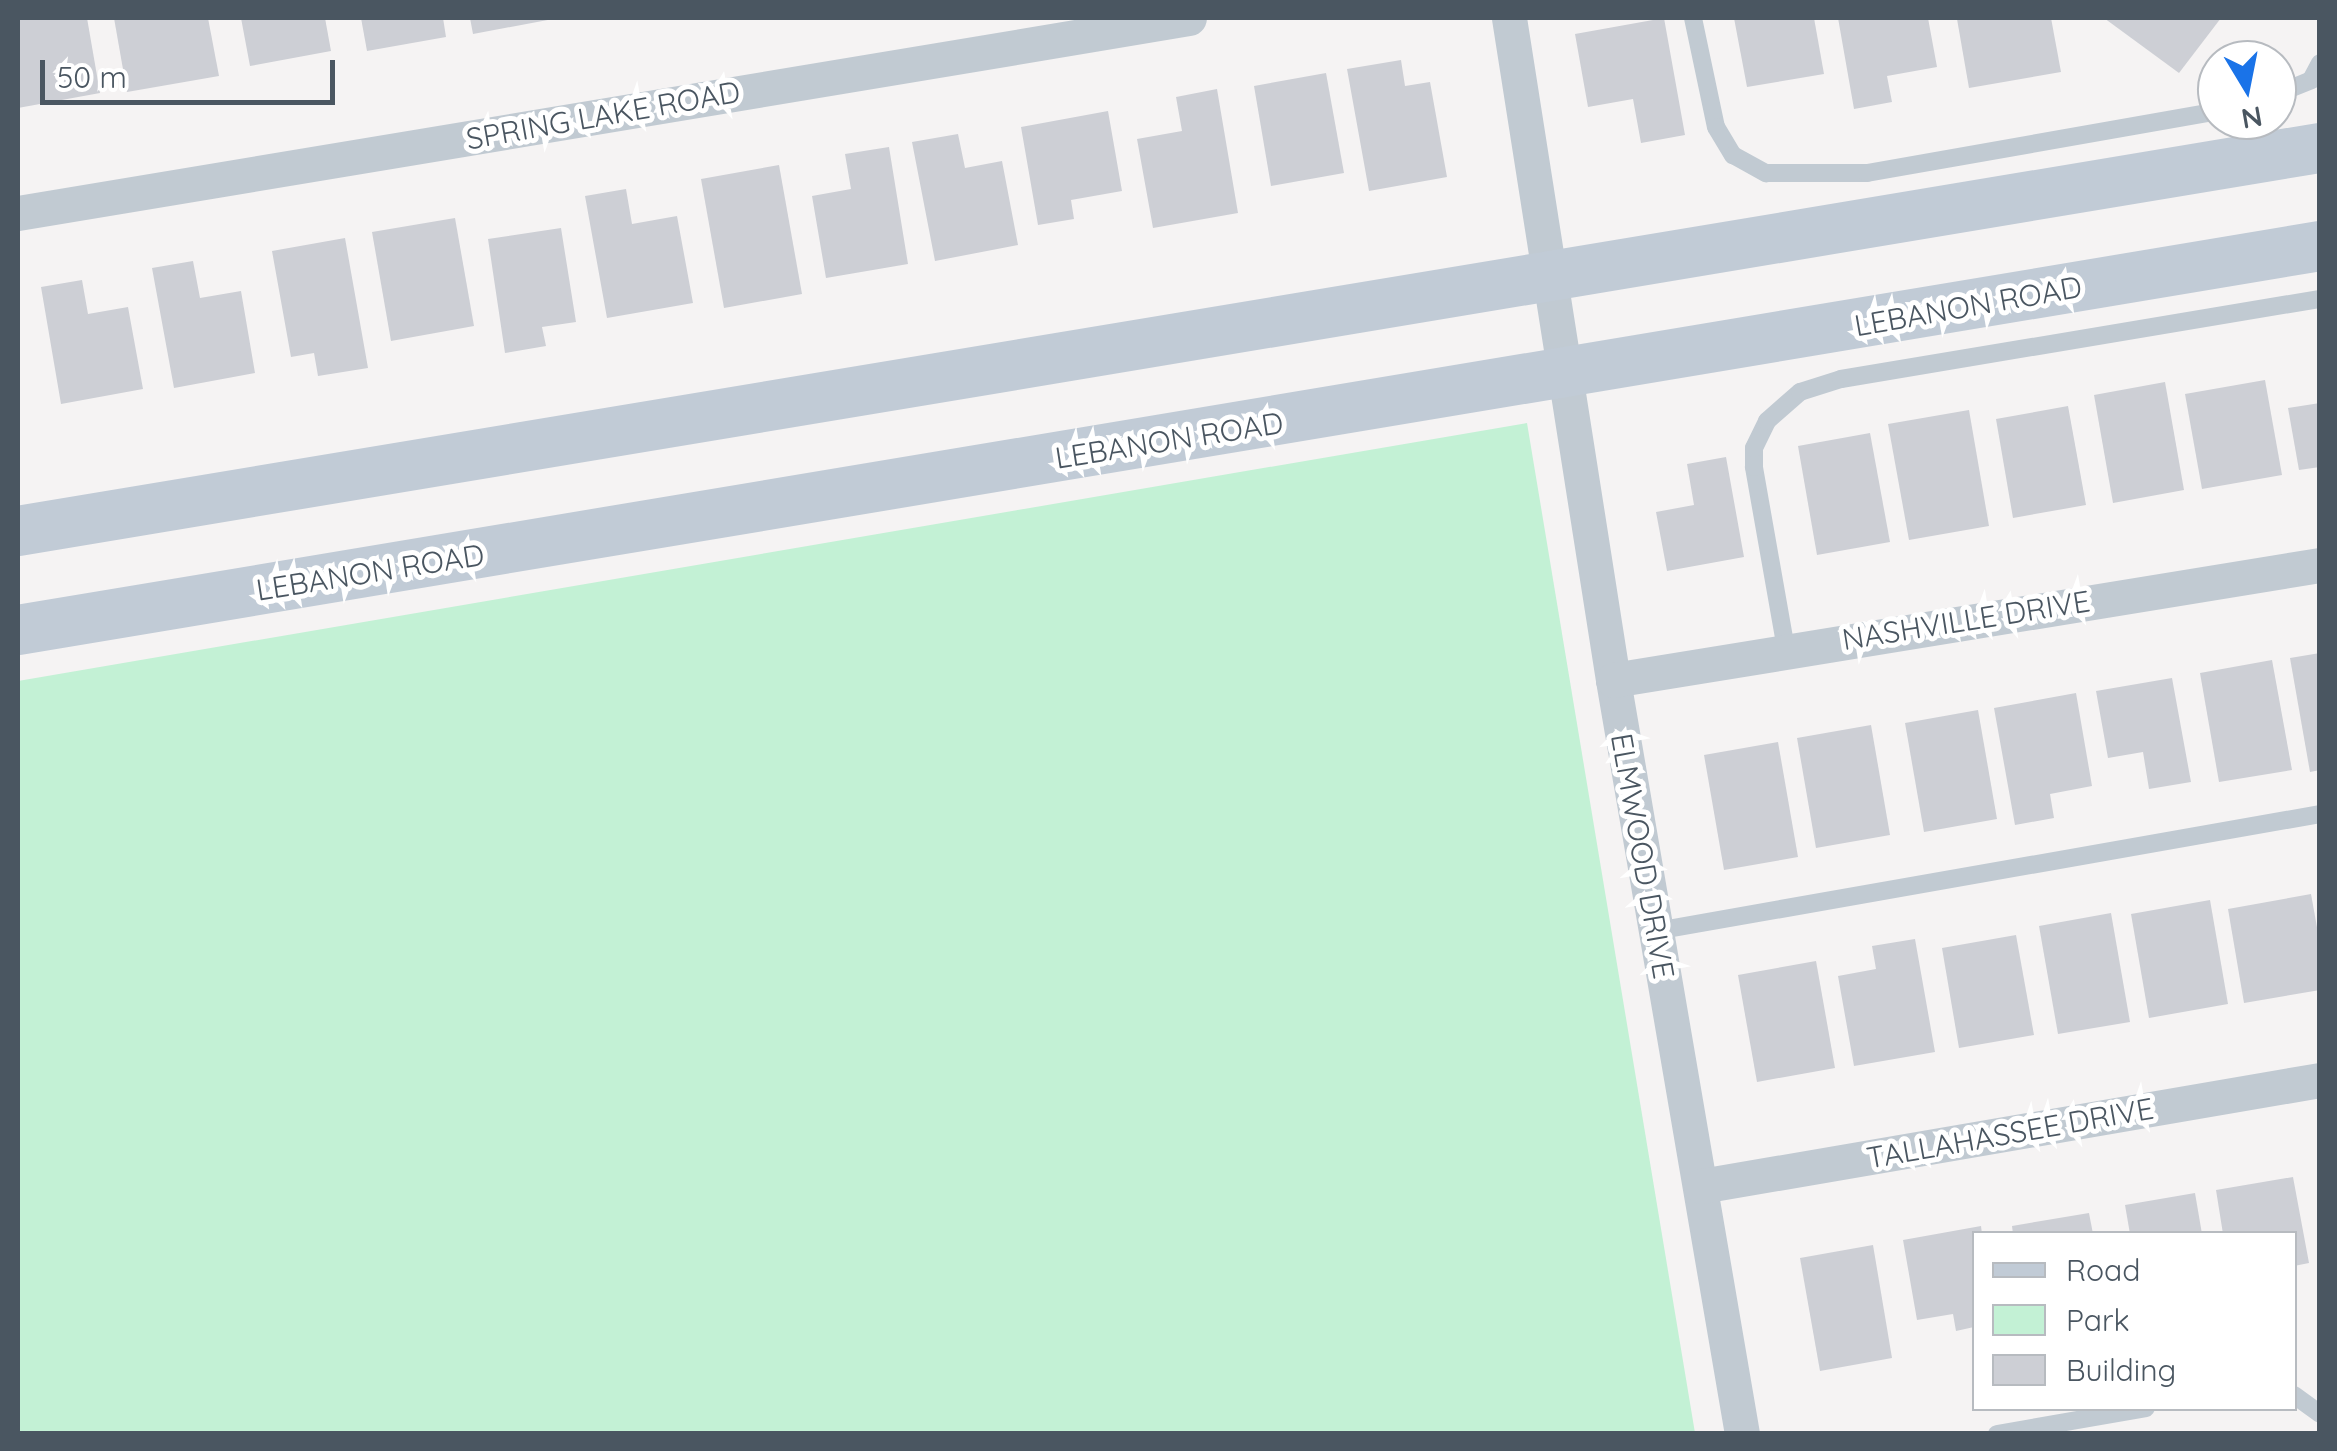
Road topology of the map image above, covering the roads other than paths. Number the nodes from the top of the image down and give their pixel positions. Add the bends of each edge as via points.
1 (1189, 18) edge
2 (1509, 18) edge
3 (1693, 18) edge
4 (1062, 28) edge
5 (2320, 64) edge
6 (2297, 86) edge
7 (2197, 115) edge
8 (2320, 148) edge
9 (18, 213) edge
10 (2320, 246) edge
11 (1550, 278) junction
12 (2320, 299) edge
13 (1565, 375) junction
14 (18, 531) edge
15 (2320, 565) edge
16 (18, 630) edge
17 (1786, 648) junction
18 (1612, 680) junction
19 (2320, 814) edge
20 (1656, 931) junction
21 (2320, 1080) edge
22 (1701, 1186) junction
23 (2297, 1397) edge
24 (2129, 1411) edge
25 (2320, 1414) edge
26 (1742, 1434) edge
27 (1997, 1434) edge

1 - 4 street, SPRING LAKE ROAD
2 - 11 street, ELMWOOD DRIVE
3 - 7 lane via 1716,127 1733,156 1766,174 1867,173
4 - 9 street, SPRING LAKE ROAD
5 - 6 lane
8 - 11 main road
10 - 13 main road, LEBANON ROAD
11 - 13 street, ELMWOOD DRIVE
11 - 14 main road
12 - 17 lane via 1841,378 1800,392 1768,421 1754,448
13 - 16 main road, LEBANON ROAD
13 - 18 street, ELMWOOD DRIVE
15 - 17 street, NASHVILLE DRIVE
17 - 18 street, NASHVILLE DRIVE
18 - 20 street, ELMWOOD DRIVE
19 - 20 lane
20 - 22 street, ELMWOOD DRIVE
21 - 22 street, TALLAHASSEE DRIVE
22 - 26 street, ELMWOOD DRIVE
23 - 25 lane
24 - 27 lane

